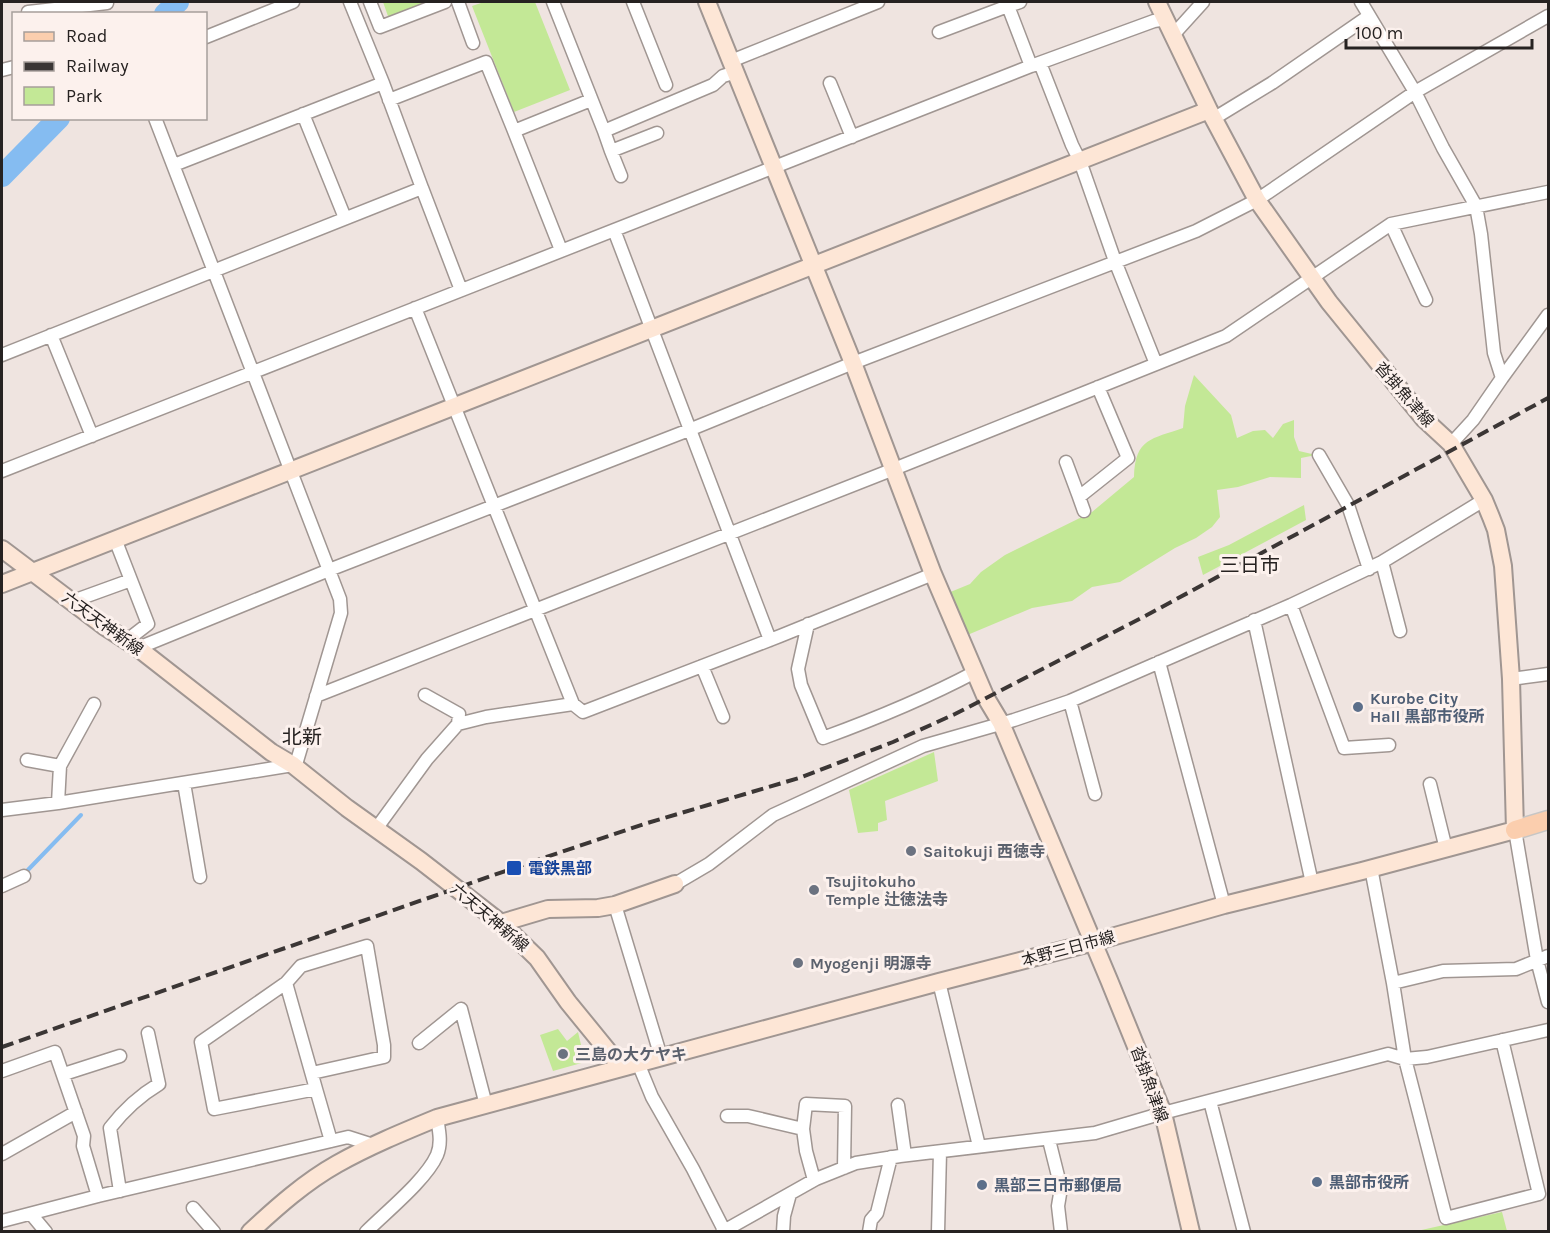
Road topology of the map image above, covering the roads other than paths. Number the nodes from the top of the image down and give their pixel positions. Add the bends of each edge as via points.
1 (293, 2) edge
2 (350, 2) edge
3 (370, 2) edge
4 (445, 2) edge
5 (458, 2) edge
6 (553, 2) edge
7 (633, 2) edge
8 (707, 2) edge
9 (878, 2) edge
10 (1020, 2) edge
11 (1157, 2) edge
12 (1203, 2) edge
13 (1361, 2) edge
14 (64, 5) edge
15 (107, 6) edge
16 (1008, 6) junction
17 (28, 12) dead end
18 (1369, 16) junction
19 (1548, 16) edge
20 (1166, 19) junction
21 (939, 32) dead end
22 (1174, 34) junction
23 (207, 37) edge
24 (473, 43) dead end
25 (1035, 65) junction
26 (733, 66) junction
27 (382, 83) junction
28 (830, 83) dead end
29 (666, 85) dead end
30 (1415, 93) junction
31 (389, 100) junction
32 (591, 100) junction
33 (303, 114) junction
34 (1211, 114) junction
35 (156, 120) edge
36 (514, 131) junction
37 (604, 131) junction
38 (657, 133) dead end
39 (852, 137) junction
40 (611, 151) junction
41 (1080, 161) junction
42 (174, 165) junction
43 (773, 168) junction
44 (621, 176) dead end
45 (422, 188) junction
46 (1548, 192) edge
47 (1257, 200) junction
48 (1476, 206) junction
49 (345, 218) junction
50 (1391, 224) junction
51 (614, 230) junction
52 (561, 250) junction
53 (1115, 261) junction
54 (813, 267) junction
55 (214, 270) junction
56 (1311, 277) junction
57 (460, 290) junction
58 (1426, 300) dead end
59 (416, 308) junction
60 (1546, 323) edge
61 (651, 329) junction
62 (51, 335) junction
63 (2, 355) edge
64 (853, 363) junction
65 (1156, 364) junction
66 (254, 371) junction
67 (1502, 378) junction
68 (1098, 387) junction
69 (455, 405) junction
70 (689, 430) junction
71 (92, 435) junction
72 (1451, 444) junction
73 (1319, 455) dead end
74 (1066, 462) dead end
75 (290, 469) junction
76 (894, 469) junction
77 (2, 471) edge
78 (1079, 497) junction
79 (1484, 500) junction
80 (495, 505) junction
81 (1084, 511) dead end
82 (730, 534) junction
83 (115, 539) junction
84 (2, 549) edge
85 (1382, 562) junction
86 (1369, 569) junction
87 (329, 570) junction
88 (33, 572) junction
89 (933, 574) junction
90 (131, 580) junction
91 (2, 584) edge
92 (72, 601) junction
93 (1291, 605) junction
94 (537, 610) junction
95 (1254, 620) junction
96 (808, 624) junction
97 (1400, 631) dead end
98 (770, 640) junction
99 (132, 644) junction
100 (1159, 662) junction
101 (702, 666) junction
102 (975, 672) junction
103 (1548, 674) edge
104 (1511, 680) junction
105 (425, 695) dead end
106 (316, 696) junction
107 (1070, 701) junction
108 (94, 704) dead end
109 (573, 705) junction
110 (723, 717) dead end
111 (1001, 723) junction
112 (458, 724) junction
113 (1389, 745) dead end
114 (27, 760) dead end
115 (293, 765) junction
116 (60, 766) junction
117 (184, 783) junction
118 (1430, 784) dead end
119 (1095, 794) dead end
120 (58, 803) junction
121 (2, 810) edge
122 (1548, 820) edge
123 (376, 829) junction
124 (1515, 830) junction
125 (1446, 849) junction
126 (1371, 868) junction
127 (24, 876) dead end
128 (200, 877) dead end
129 (1312, 883) junction
130 (675, 884) joint
131 (2, 886) edge
132 (615, 905) junction
133 (1224, 905) junction
134 (501, 922) junction
135 (1094, 942) junction
136 (1543, 958) edge
137 (286, 982) junction
138 (939, 982) junction
139 (1393, 983) junction
140 (1548, 1002) edge
141 (1548, 1030) edge
142 (148, 1033) dead end
143 (1502, 1040) junction
144 (419, 1043) dead end
145 (120, 1056) dead end
146 (661, 1057) junction
147 (1405, 1059) junction
148 (638, 1063) junction
149 (621, 1067) junction
150 (2, 1071) edge
151 (312, 1073) junction
152 (64, 1074) junction
153 (316, 1089) junction
154 (1210, 1101) junction
155 (486, 1105) junction
156 (898, 1105) dead end
157 (76, 1112) junction
158 (1163, 1113) junction
159 (727, 1116) dead end
160 (437, 1118) junction
161 (803, 1129) junction
162 (1049, 1140) junction
163 (331, 1141) junction
164 (373, 1145) junction
165 (979, 1146) junction
166 (940, 1152) junction
167 (2, 1154) edge
168 (905, 1155) junction
169 (891, 1157) junction
170 (844, 1168) junction
171 (814, 1180) junction
172 (120, 1191) junction
173 (790, 1194) junction
174 (98, 1196) junction
175 (193, 1208) dead end
176 (31, 1214) junction
177 (2, 1221) edge
178 (379, 1227) edge
179 (724, 1231) edge
180 (46, 1232) edge
181 (214, 1232) edge
182 (250, 1232) edge
183 (366, 1232) edge
184 (783, 1232) edge
185 (869, 1232) edge
186 (938, 1232) edge
187 (1061, 1232) edge
188 (1191, 1232) edge
189 (1244, 1232) edge

1 - 23 street
2 - 27 street
3 - 4 street via 380,27
5 - 24 street
6 - 32 street
7 - 29 street
8 - 26 main road, 沓掛魚津線
9 - 26 street
10 - 16 street
11 - 20 main road, 沓掛魚津線
12 - 22 street
13 - 18 street
14 - 15 street
14 - 17 street
16 - 21 street
16 - 25 street
18 - 30 street
18 - 34 street via 1272,83
19 - 30 street
20 - 22 main road, 沓掛魚津線
20 - 25 street
22 - 34 main road, 沓掛魚津線
25 - 39 street
25 - 41 street
26 - 37 street via 713,85
26 - 43 main road, 沓掛魚津線
27 - 31 street
27 - 33 street
28 - 39 street
30 - 47 street
30 - 48 street
31 - 36 street via 486,62
31 - 45 street
32 - 36 street
32 - 37 street
33 - 42 street
33 - 49 street
34 - 41 main road
34 - 47 main road, 沓掛魚津線
35 - 42 street
36 - 52 street
37 - 40 street
38 - 40 street
39 - 43 street
40 - 44 street
41 - 53 street
41 - 54 main road
42 - 55 street
43 - 51 street
43 - 54 main road, 沓掛魚津線
45 - 49 street
45 - 57 street
46 - 48 street
47 - 53 street via 1196,231
47 - 56 main road, 沓掛魚津線
48 - 50 street
48 - 67 street via 1494,353
49 - 55 street
50 - 56 street
50 - 58 street
51 - 52 street
51 - 61 street
52 - 57 street
53 - 64 street
53 - 65 street
54 - 61 main road
54 - 64 main road, 沓掛魚津線
55 - 62 street
55 - 66 street
56 - 65 street via 1226,336
56 - 72 main road, 沓掛魚津線 via 1424,419
57 - 59 street
59 - 66 street
59 - 69 street
60 - 67 street
61 - 69 main road
61 - 70 street
62 - 63 street
62 - 71 street
64 - 70 street
64 - 76 main road, 沓掛魚津線
65 - 68 street
66 - 71 street
66 - 75 street
67 - 72 street
68 - 76 street
68 - 78 street via 1128,458
69 - 75 main road
69 - 80 street
70 - 80 street
70 - 82 street
71 - 77 street
72 - 79 main road, 沓掛魚津線
73 - 86 street via 1348,505
74 - 78 street
75 - 83 main road
75 - 87 street
76 - 82 street
76 - 89 main road, 沓掛魚津線
78 - 81 street
79 - 85 street
79 - 104 main road, 沓掛魚津線 via 1496,530 1503,566
80 - 87 street
80 - 94 street
82 - 94 street
82 - 98 street
83 - 88 main road
83 - 90 street
84 - 88 main road, 六天天神新線
85 - 86 street
85 - 97 street
86 - 93 street
87 - 99 street
87 - 106 street via 340,598 341,614
88 - 91 main road
88 - 92 main road, 六天天神新線
89 - 96 street
89 - 102 main road, 沓掛魚津線
90 - 92 street
90 - 99 street via 148,624
92 - 99 main road, 六天天神新線
93 - 95 street
93 - 113 street via 1344,748
94 - 106 street
94 - 109 street
95 - 100 street
95 - 129 street
96 - 98 street
96 - 102 street via 798,669 823,738 871,721
98 - 101 street
99 - 115 main road, 六天天神新線
100 - 107 street
100 - 133 street
101 - 109 street via 583,711
101 - 110 street
102 - 111 main road, 沓掛魚津線
103 - 104 street
104 - 124 main road, 沓掛魚津線
105 - 112 street via 459,714
106 - 115 street
107 - 111 street
107 - 119 street
108 - 116 street
109 - 112 street
111 - 130 street via 923,746 773,815 709,864
111 - 135 main road, 沓掛魚津線
112 - 123 street
114 - 116 street
115 - 117 street
115 - 123 main road, 六天天神新線
116 - 120 street
117 - 120 street
117 - 128 street
118 - 125 street
120 - 121 street
122 - 124 main road
123 - 134 main road, 六天天神新線
124 - 125 main road, 本野三日市線
124 - 136 street
125 - 126 main road, 本野三日市線
126 - 129 main road, 本野三日市線
126 - 139 street
127 - 131 street
129 - 133 main road, 本野三日市線
130 - 132 main road
132 - 134 main road via 548,909
132 - 146 street
133 - 135 main road, 本野三日市線
134 - 149 main road, 六天天神新線 via 537,958
135 - 138 main road, 本野三日市線
135 - 158 main road, 沓掛魚津線
136 - 139 street via 1516,969 1443,971
136 - 140 street
137 - 151 street
137 - 151 street via 301,966 368,946 384,1057
137 - 153 street via 201,1042 214,1109
138 - 146 main road, 本野三日市線
138 - 165 street
139 - 147 street
141 - 143 street
142 - 172 street via 159,1084 122,1112 110,1128
143 - 147 street via 1426,1058
143 - 147 street via 1539,1194 1446,1218
144 - 155 street via 461,1009
145 - 152 street
146 - 148 main road, 本野三日市線
147 - 154 street via 1388,1054
148 - 149 main road, 本野三日市線
148 - 179 street via 652,1097
149 - 155 main road
150 - 152 street via 56,1052
151 - 153 street
152 - 157 street
153 - 163 street
154 - 158 street
154 - 189 street
155 - 160 main road
156 - 168 street
157 - 167 street
157 - 174 street
158 - 162 street via 1095,1133
158 - 188 main road, 沓掛魚津線
159 - 161 street via 748,1116
160 - 164 main road
160 - 178 street via 441,1138 437,1154 426,1173
161 - 170 street via 806,1104 845,1106
161 - 171 street
162 - 165 street
162 - 187 street via 1061,1188
163 - 164 street via 348,1137
163 - 172 street
164 - 182 main road via 311,1180
165 - 166 street
166 - 168 street
166 - 186 street
168 - 169 street
169 - 170 street
169 - 185 street
170 - 171 street
171 - 173 street
172 - 174 street
173 - 179 street
173 - 184 street
174 - 176 street
175 - 181 street
176 - 177 street
176 - 180 street
178 - 183 street

